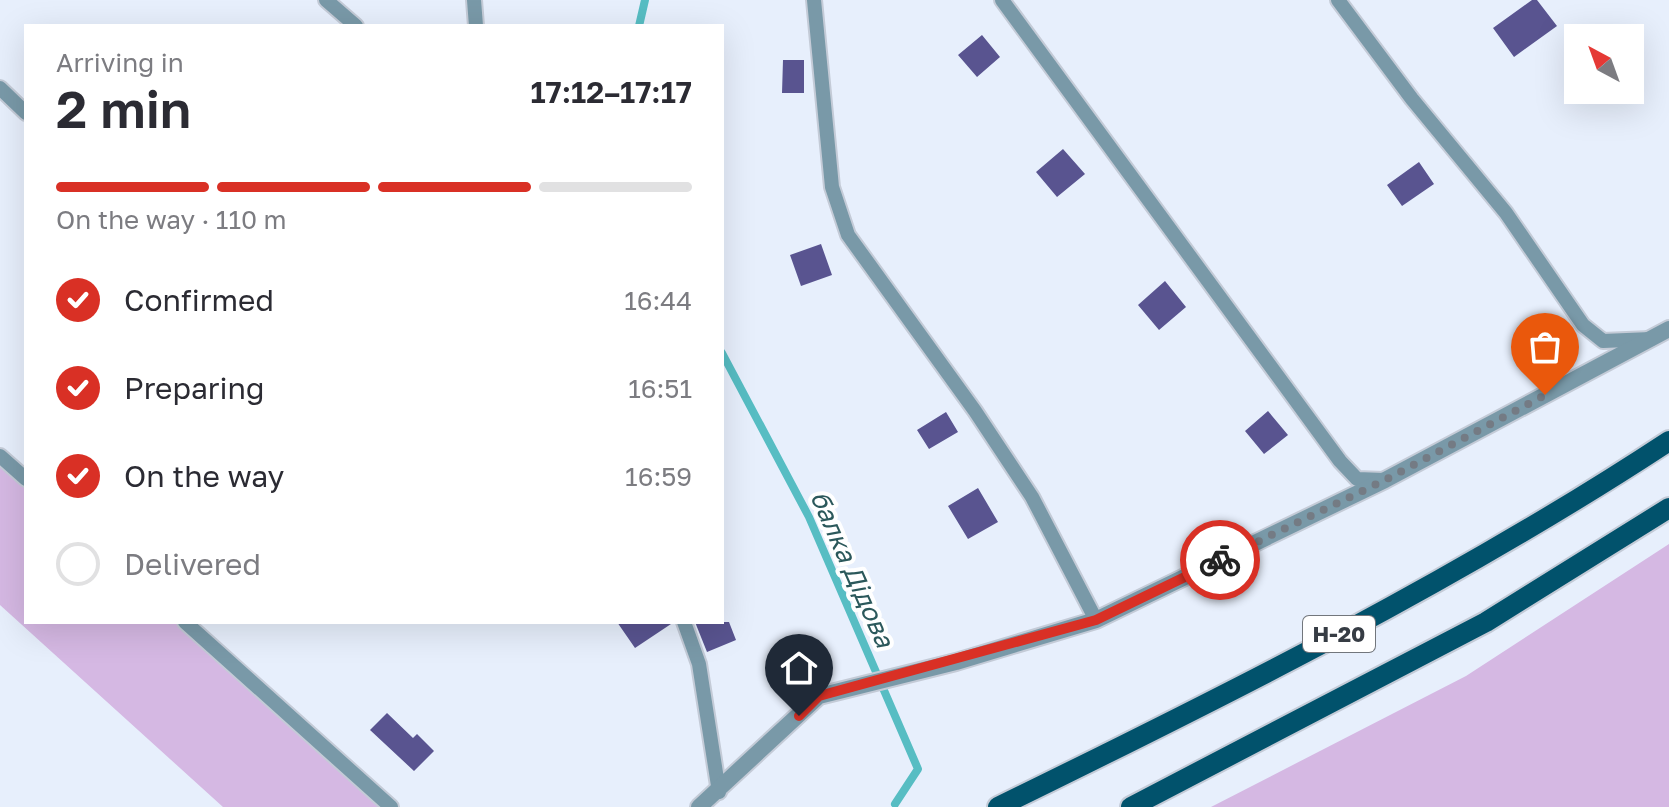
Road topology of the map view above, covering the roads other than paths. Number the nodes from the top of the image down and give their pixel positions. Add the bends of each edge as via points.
1 (326, 0) edge
2 (474, 0) edge
3 (814, 0) edge
4 (1002, 0) edge
5 (1338, 0) edge
6 (354, 24) edge
7 (476, 24) edge
8 (0, 88) edge
9 (24, 111) edge
10 (1669, 329) edge
11 (1651, 339) junction
12 (1669, 441) edge
13 (0, 456) edge
14 (24, 477) edge
15 (1385, 480) junction
16 (1669, 508) edge
17 (1096, 620) junction
18 (187, 624) edge
19 (685, 624) edge
20 (719, 792) junction
21 (391, 807) edge
22 (699, 807) edge
23 (998, 807) edge
24 (1131, 807) edge

1 - 6 lane
2 - 7 lane
3 - 17 lane via 832,187 848,235 1032,497
4 - 15 lane via 1340,461 1357,479
5 - 11 lane via 1506,213 1583,325 1603,341
8 - 9 lane
10 - 11 street
11 - 15 street
12 - 23 main road, Н-20 via 1454,572 1215,701
13 - 14 lane
15 - 17 street
16 - 24 main road, Н-20 via 1486,622
17 - 20 street via 819,696
18 - 21 lane
19 - 20 lane via 699,664
20 - 22 street

